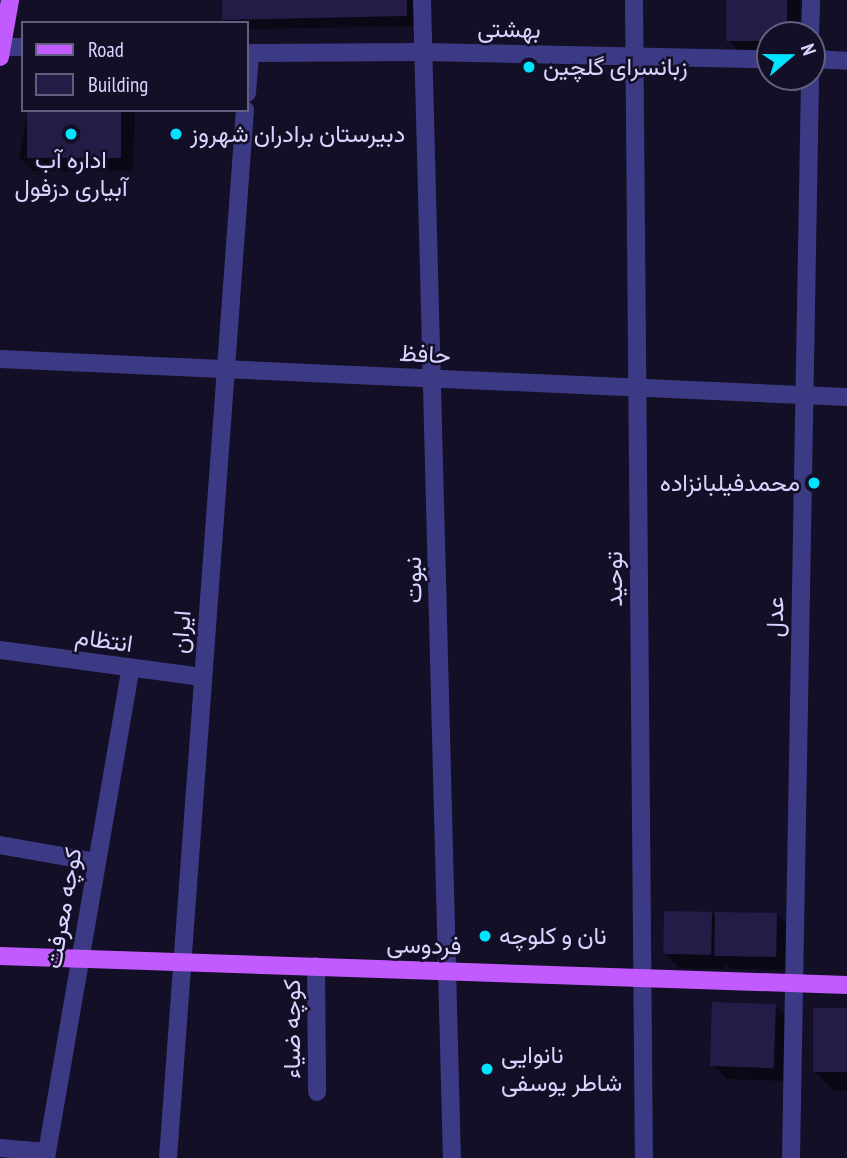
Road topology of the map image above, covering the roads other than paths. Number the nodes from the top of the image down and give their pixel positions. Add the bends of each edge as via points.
1 (10, 0) edge
2 (422, 0) edge
3 (634, 0) edge
4 (811, 0) edge
5 (810, 21) edge
6 (21, 47) edge
7 (1, 50) edge
8 (423, 52) junction
9 (248, 53) edge
10 (635, 55) junction
11 (756, 58) edge
12 (826, 60) edge
13 (847, 61) edge
14 (810, 91) edge
15 (246, 112) edge
16 (0, 359) edge
17 (226, 369) junction
18 (432, 379) junction
19 (637, 388) junction
20 (804, 395) junction
21 (847, 397) edge
22 (0, 650) edge
23 (131, 668) junction
24 (202, 677) junction
25 (0, 845) edge
26 (96, 862) junction
27 (0, 956) edge
28 (79, 957) junction
29 (180, 961) junction
30 (316, 966) junction
31 (447, 971) junction
32 (641, 978) junction
33 (793, 983) junction
34 (847, 985) edge
35 (317, 1092) dead end
36 (0, 1148) edge
37 (47, 1155) edge
38 (168, 1158) edge
39 (452, 1158) edge
40 (644, 1158) edge
41 (791, 1158) edge

1 - 7 main road
2 - 8 street, نبوت
3 - 10 street, توحید
4 - 5 street
6 - 7 street
8 - 9 street, بهشتی
8 - 10 street, بهشتی
8 - 18 street, نبوت
10 - 11 street, بهشتی
10 - 19 street, توحید
12 - 13 street
14 - 20 street, عدل
15 - 17 street, ایران
16 - 17 street, حافظ
17 - 18 street, حافظ
17 - 24 street, ایران
18 - 19 street, حافظ
18 - 31 street, نبوت
19 - 20 street, حافظ
19 - 32 street, توحید
20 - 21 street, حافظ
20 - 33 street, عدل
22 - 23 street, انتظام
23 - 24 street, انتظام
23 - 26 street, کوچه معرفت
24 - 29 street, ایران
25 - 26 street
26 - 28 street, کوچه معرفت
27 - 28 main road, فردوسی
28 - 29 main road, فردوسی
28 - 37 street, کوچه معرفت
29 - 30 main road, فردوسی
29 - 38 street, ایران
30 - 31 main road, فردوسی
30 - 35 street, کوچه ضیاء
31 - 32 main road, فردوسی
31 - 39 street, نبوت
32 - 33 main road, فردوسی
32 - 40 street, توحید
33 - 34 main road, فردوسی
33 - 41 street, عدل
36 - 37 street

